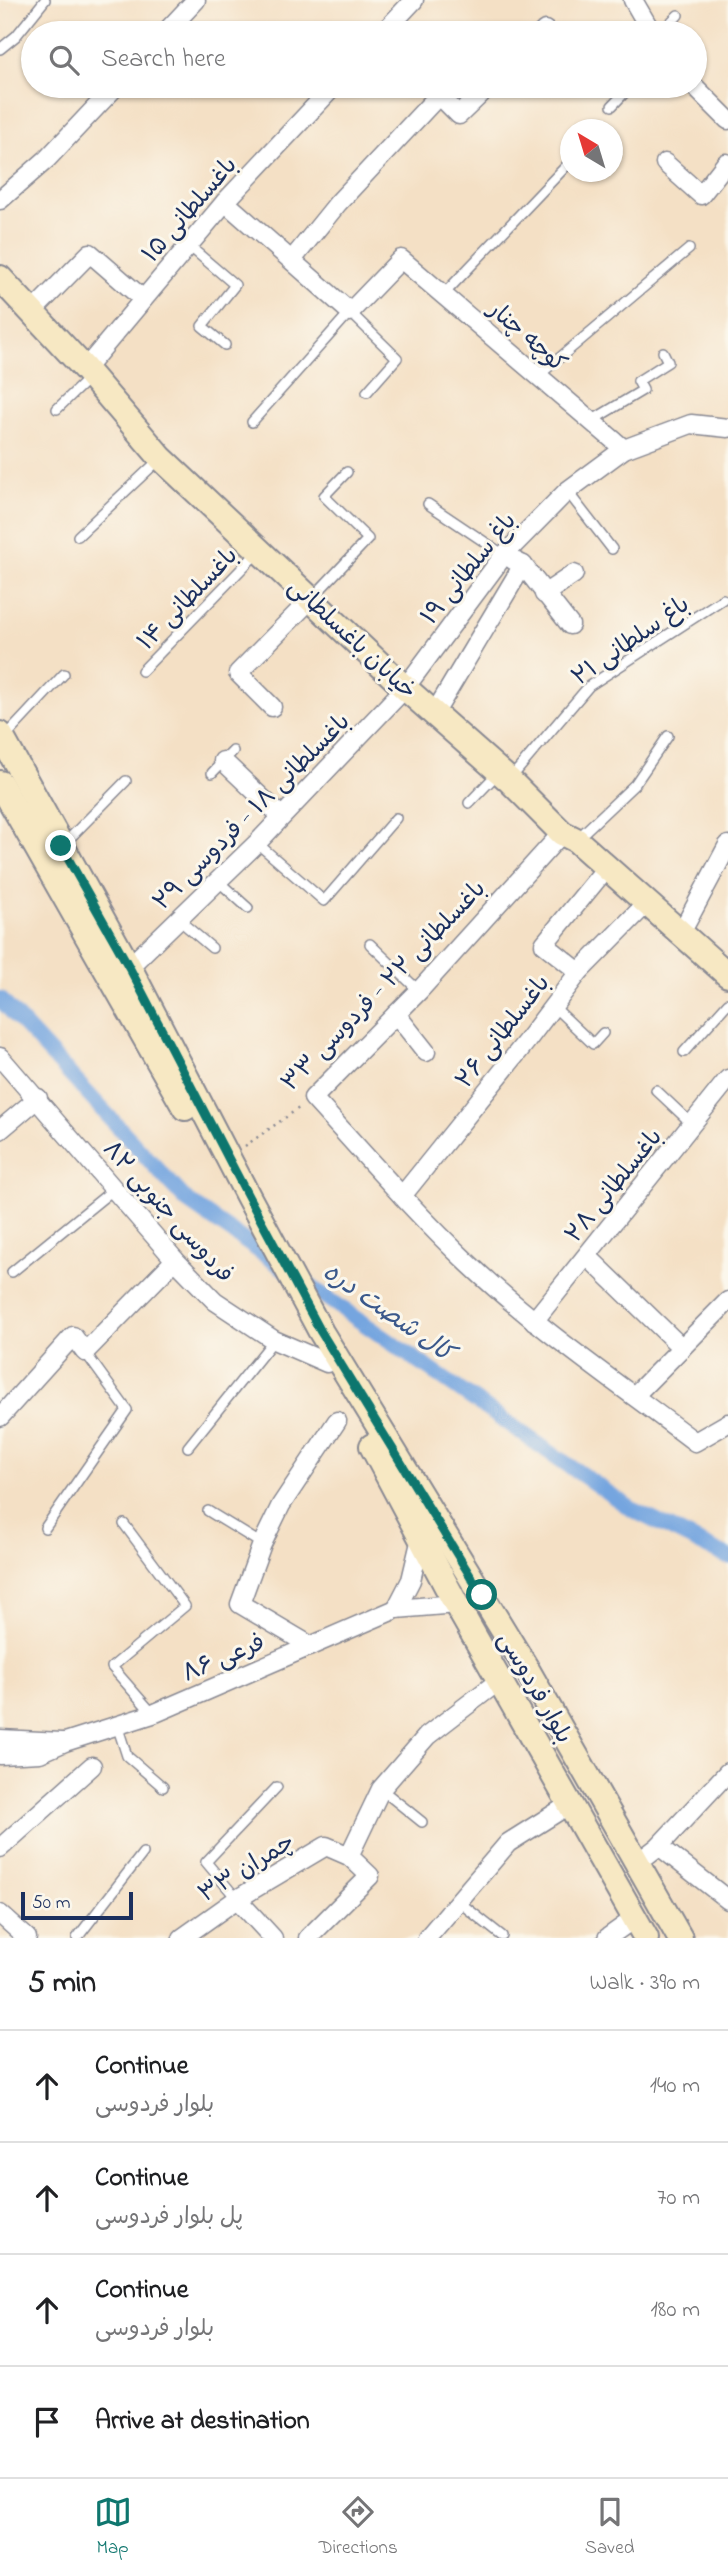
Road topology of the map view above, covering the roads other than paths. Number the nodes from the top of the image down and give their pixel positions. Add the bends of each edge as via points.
1 (46, 0) edge
2 (196, 0) edge
3 (414, 0) edge
4 (633, 0) edge
5 (678, 15) dead end
6 (28, 21) edge
7 (176, 21) edge
8 (394, 21) edge
9 (645, 21) edge
10 (672, 21) edge
11 (21, 30) edge
12 (0, 49) edge
13 (105, 98) edge
14 (323, 98) edge
15 (436, 98) edge
16 (442, 98) edge
17 (477, 98) edge
18 (620, 98) edge
19 (706, 98) edge
20 (612, 106) dead end
21 (728, 120) edge
22 (665, 163) dead end
23 (727, 163) edge
24 (560, 173) edge
25 (0, 200) edge
26 (225, 202) junction
27 (188, 245) junction
28 (690, 249) dead end
29 (292, 260) junction
30 (0, 278) edge
31 (443, 296) junction
32 (143, 299) junction
33 (31, 313) junction
34 (350, 313) junction
35 (225, 345) dead end
36 (663, 352) dead end
37 (88, 372) junction
38 (537, 377) junction
39 (367, 392) dead end
40 (57, 409) dead end
41 (591, 421) junction
42 (252, 422) dead end
43 (728, 428) edge
44 (624, 449) junction
45 (160, 458) junction
46 (347, 472) dead end
47 (567, 491) junction
48 (428, 504) dead end
49 (78, 536) dead end
50 (612, 550) dead end
51 (259, 551) junction
52 (504, 555) junction
53 (523, 565) junction
54 (574, 574) dead end
55 (544, 594) junction
56 (311, 599) junction
57 (723, 599) dead end
58 (570, 625) dead end
59 (142, 671) dead end
60 (64, 674) dead end
61 (405, 688) junction
62 (272, 707) dead end
63 (434, 714) junction
64 (668, 736) dead end
65 (1, 737) edge
66 (222, 762) dead end
67 (5, 772) edge
68 (504, 776) junction
69 (126, 781) dead end
70 (469, 803) dead end
71 (281, 816) junction
72 (396, 818) dead end
73 (569, 837) junction
74 (257, 843) junction
75 (728, 845) edge
76 (61, 846) junction
77 (607, 867) junction
78 (218, 881) junction
79 (647, 903) junction
80 (248, 908) dead end
81 (179, 920) junction
82 (681, 933) junction
83 (370, 944) dead end
84 (212, 948) dead end
85 (129, 967) junction
86 (579, 972) junction
87 (728, 975) edge
88 (419, 991) junction
89 (728, 1003) edge
90 (553, 1006) junction
91 (396, 1014) junction
92 (603, 1032) dead end
93 (426, 1052) dead end
94 (684, 1052) dead end
95 (0, 1057) edge
96 (728, 1079) edge
97 (656, 1090) dead end
98 (37, 1098) junction
99 (693, 1125) junction
100 (0, 1130) edge
101 (115, 1188) junction
102 (241, 1195) junction
103 (402, 1196) junction
104 (587, 1256) junction
105 (175, 1260) junction
106 (12, 1272) dead end
107 (728, 1301) edge
108 (534, 1321) junction
109 (316, 1334) junction
110 (274, 1340) junction
111 (682, 1349) junction
112 (85, 1352) junction
113 (327, 1363) junction
114 (634, 1396) junction
115 (0, 1417) edge
116 (337, 1421) dead end
117 (728, 1423) edge
118 (188, 1447) dead end
119 (208, 1511) dead end
120 (124, 1524) dead end
121 (45, 1528) dead end
122 (421, 1538) junction
123 (262, 1544) junction
124 (456, 1604) junction
125 (396, 1609) junction
126 (311, 1646) junction
127 (500, 1680) junction
128 (153, 1714) junction
129 (117, 1725) junction
130 (0, 1739) edge
131 (65, 1742) junction
132 (0, 1755) edge
133 (92, 1766) dead end
134 (728, 1772) edge
135 (163, 1787) dead end
136 (277, 1787) dead end
137 (381, 1789) junction
138 (570, 1804) junction
139 (422, 1822) dead end
140 (659, 1846) junction
141 (0, 1848) edge
142 (143, 1853) dead end
143 (349, 1856) junction
144 (637, 1863) junction
145 (237, 1899) junction
146 (728, 1900) edge
147 (459, 1902) junction
148 (0, 1914) edge
149 (640, 1928) edge
150 (502, 1936) dead end
151 (27, 1938) edge
152 (77, 1938) edge
153 (182, 1938) edge
154 (273, 1938) edge
155 (308, 1938) edge
156 (427, 1938) edge
157 (607, 1938) edge
158 (680, 1938) edge

1 - 6 lane
2 - 7 street
3 - 8 street
4 - 9 street
5 - 10 lane
11 - 12 lane
13 - 25 street
14 - 26 street, باغسلطانی ۱۵
15 - 29 street via 338,203
16 - 17 street via 459,115
18 - 20 lane
19 - 21 street
22 - 23 street via 696,200
24 - 31 lane
26 - 27 street, باغسلطانی ۱۵
26 - 29 street
27 - 32 street, باغسلطانی ۱۵
27 - 35 lane via 235,285 202,326
28 - 38 lane
29 - 34 street
30 - 33 main road, خیابان باغسلطانی
31 - 34 street, کوچه چنار via 401,259
31 - 38 street, کوچه چنار
32 - 33 street via 90,253
32 - 37 street, باغسلطانی ۱۵
33 - 37 main road, خیابان باغسلطانی
34 - 39 lane via 397,358
34 - 42 lane
36 - 41 lane via 668,362 638,381 643,390
37 - 40 lane
37 - 45 main road, خیابان باغسلطانی
38 - 41 street, کوچه چنار
41 - 44 street, کوچه چنار
43 - 44 street, باغ سلطانی ۱۹ via 691,424
44 - 47 street, باغ سلطانی ۱۹
45 - 49 lane
45 - 51 main road, خیابان باغسلطانی
46 - 56 lane via 324,496 368,539
47 - 50 lane
47 - 52 street, باغ سلطانی ۱۹
48 - 52 lane
51 - 56 main road, خیابان باغسلطانی
51 - 59 lane, باغسلطانی ۱۴
52 - 53 street
52 - 61 street, باغ سلطانی ۱۹
53 - 55 street
53 - 63 street
54 - 55 street
55 - 58 street
56 - 61 main road, خیابان باغسلطانی
56 - 62 street via 238,673
57 - 68 lane, باغ سلطانی ۲۱ via 589,686
60 - 65 lane
61 - 63 main road, خیابان باغسلطانی
61 - 71 street, باغسلطانی ۱۸ - فردوسی ۲۹
63 - 68 main road, خیابان باغسلطانی
64 - 73 lane via 635,784
65 - 67 main road
66 - 71 street
67 - 76 main road
67 - 102 main road via 43,862
68 - 70 lane, باغ سلطانی ۲۱
68 - 73 main road, خیابان باغسلطانی
69 - 76 lane
71 - 74 street, باغسلطانی ۱۸ - فردوسی ۲۹
72 - 74 lane via 324,901
73 - 77 main road, خیابان باغسلطانی
73 - 88 street, باغسلطانی ۲۲ - فردوسی ۳۳
74 - 78 street, باغسلطانی ۱۸ - فردوسی ۲۹
75 - 82 street
76 - 85 main road
77 - 79 main road, خیابان باغسلطانی
77 - 86 street via 544,944
78 - 80 lane
78 - 81 street, باغسلطانی ۱۸ - فردوسی ۲۹
79 - 82 main road, خیابان باغسلطانی
79 - 86 street, باغسلطانی ۲۶
81 - 84 lane
81 - 85 street, باغسلطانی ۱۸ - فردوسی ۲۹
82 - 87 main road, خیابان باغسلطانی
83 - 88 lane
85 - 102 main road via 228,1158
86 - 90 street, باغسلطانی ۲۶
88 - 91 street, باغسلطانی ۲۲ - فردوسی ۳۳
89 - 94 lane
90 - 92 lane via 593,1044
90 - 103 street, باغسلطانی ۲۶
91 - 93 street
91 - 103 street, باغسلطانی ۲۲ - فردوسی ۳۳ via 313,1098
95 - 98 street, فردوسی جنوبی ۸۲
96 - 99 street, باغسلطانی ۲۸
97 - 99 lane
98 - 100 street
98 - 101 street, فردوسی جنوبی ۸۲
99 - 104 street, باغسلطانی ۲۸
101 - 105 street, فردوسی جنوبی ۸۲
101 - 106 lane
102 - 109 main road
103 - 108 street
104 - 108 street, باغسلطانی ۲۸
104 - 111 street
105 - 110 street, فردوسی جنوبی ۸۲ via 215,1301
105 - 112 street
107 - 111 street
108 - 114 street
109 - 113 main road, بلوار فردوسی
109 - 144 main road, بلوار فردوسی via 525,1666
110 - 113 street, فردوسی جنوبی ۸۲
110 - 118 lane
111 - 114 street
112 - 115 street via 73,1336
112 - 121 lane via 127,1410
113 - 122 main road, بلوار فردوسی
114 - 117 street via 695,1442
116 - 123 street via 281,1505
119 - 123 lane
120 - 128 lane via 185,1606 112,1667
122 - 124 main road, بلوار فردوسی
122 - 125 street via 411,1580
123 - 126 street via 240,1604
124 - 125 street, فرعی ۸۶
124 - 127 main road, بلوار فردوسی
125 - 126 street, فرعی ۸۶
126 - 128 street, فرعی ۸۶
127 - 137 street via 427,1736
127 - 138 main road, بلوار فردوسی
128 - 129 street, فرعی ۸۶
129 - 131 street, فرعی ۸۶
129 - 135 lane via 127,1756
130 - 131 street
131 - 132 street, فرعی ۸۶ via 40,1753
133 - 141 street
134 - 140 street
136 - 145 lane via 206,1862
137 - 139 lane
137 - 143 street
138 - 147 street via 508,1843
138 - 149 main road, بلوار فردوسی
140 - 144 street
140 - 146 street
142 - 152 lane
143 - 145 street, چمران ۳۳ via 327,1846
143 - 155 street via 370,1876
144 - 158 main road, بلوار فردوسی
145 - 153 street, چمران ۳۳
145 - 154 street
147 - 150 lane
147 - 156 street
148 - 151 street
149 - 157 street

